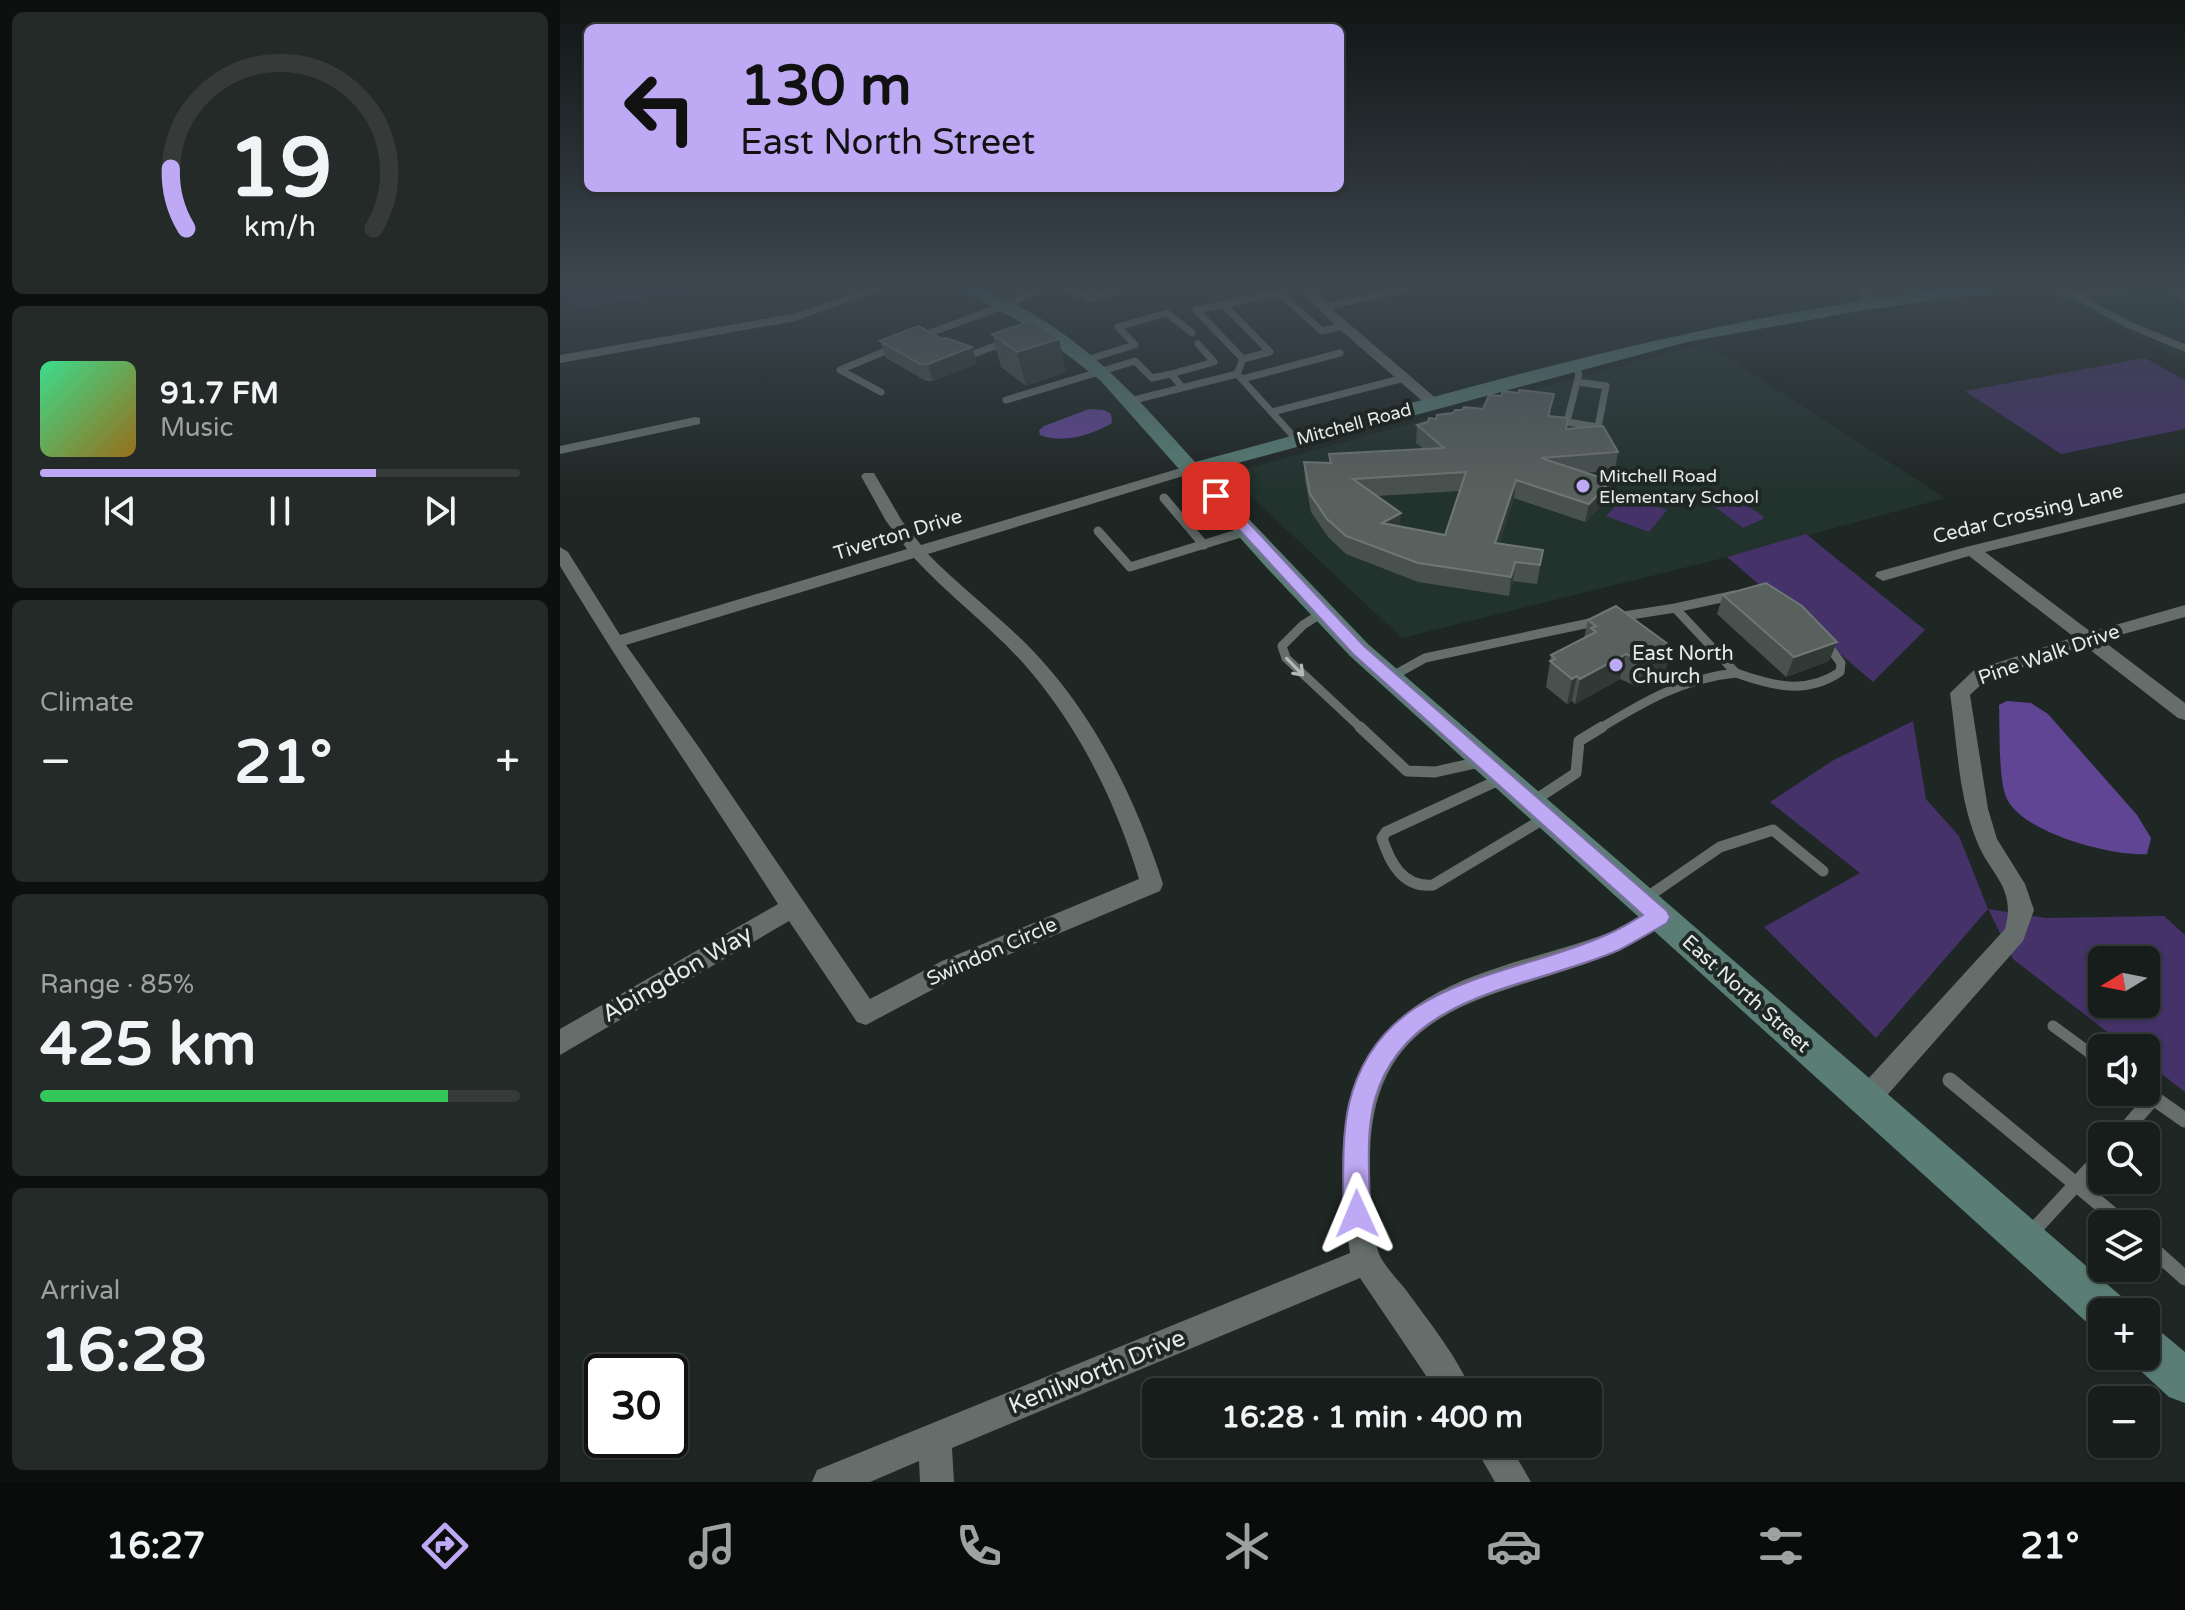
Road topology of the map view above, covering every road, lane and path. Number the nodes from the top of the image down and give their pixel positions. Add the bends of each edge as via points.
1 (871, 357) edge
2 (1083, 357) edge
3 (1109, 357) edge
4 (1210, 357) edge
5 (1250, 357) edge
6 (1322, 357) edge
7 (1380, 357) edge
8 (1631, 357) edge
9 (1243, 359) joint
10 (1095, 364) junction
11 (1171, 374) junction
12 (1576, 374) junction
13 (1239, 377) junction
14 (1404, 378) junction
15 (1182, 387) junction
16 (881, 392) dead end
17 (1006, 400) dead end
18 (1130, 401) junction
19 (1433, 403) junction
20 (1272, 412) junction
21 (695, 421) dead end
22 (1296, 439) junction
23 (560, 450) edge
24 (1191, 469) junction
25 (869, 476) dead end
26 (1164, 498) dead end
27 (2185, 498) edge
28 (1098, 531) dead end
29 (1247, 531) junction
30 (1204, 545) junction
31 (1972, 550) junction
32 (560, 552) edge
33 (918, 552) junction
34 (1883, 576) dead end
35 (1748, 593) edge
36 (1675, 608) junction
37 (2185, 611) edge
38 (1322, 613) junction
39 (1819, 636) edge
40 (2090, 638) junction
41 (617, 642) junction
42 (1736, 673) junction
43 (1389, 678) junction
44 (2185, 713) edge
45 (1492, 770) junction
46 (1539, 810) junction
47 (1823, 871) dead end
48 (794, 907) junction
49 (1651, 909) junction
50 (2053, 1026) dead end
51 (560, 1043) edge
52 (2088, 1051) edge
53 (1950, 1080) dead end
54 (1866, 1100) junction
55 (2160, 1103) edge
56 (2185, 1120) edge
57 (2088, 1172) edge
58 (2078, 1184) junction
59 (2108, 1210) edge
60 (2025, 1240) junction
61 (2160, 1256) edge
62 (1366, 1261) junction
63 (2185, 1278) edge
64 (2091, 1298) edge
65 (2160, 1359) edge
66 (1446, 1378) edge
67 (2185, 1381) edge
68 (935, 1439) junction
69 (1499, 1458) edge
70 (829, 1482) edge
71 (937, 1482) edge
72 (1514, 1482) edge

1 - 16 lane via 840,370
2 - 10 main road, East North Street
3 - 10 lane
4 - 11 lane via 1214,362
5 - 9 lane
6 - 13 lane
7 - 14 street
8 - 12 main road, Mitchell Road
9 - 13 lane
10 - 11 lane via 1135,361 1152,378
10 - 17 lane
10 - 18 main road, East North Street
11 - 15 lane
12 - 12 lane via 1567,422 1598,427 1606,386
12 - 19 main road, Mitchell Road
13 - 15 lane
13 - 20 lane
14 - 19 street
14 - 20 lane
15 - 18 lane
18 - 24 main road, East North Street
19 - 22 main road, Mitchell Road
20 - 22 lane
21 - 23 street
22 - 24 main road, Mitchell Road
24 - 29 main road, East North Street
24 - 33 street, Tiverton Drive
25 - 33 street
26 - 30 lane
27 - 31 street, Cedar Crossing Lane
28 - 30 lane via 1130,567
29 - 30 lane
29 - 38 main road, East North Street
31 - 34 street, Cedar Crossing Lane
31 - 40 street
32 - 41 street, Swindon Circle
33 - 41 street, Tiverton Drive
33 - 48 street, Swindon Circle via 1059,692 1085,732 1143,850 1152,884 951,968 866,1014
35 - 36 lane
36 - 42 lane
36 - 43 lane via 1425,658
37 - 40 street, Pine Walk Drive
38 - 43 main road, East North Street
38 -> 45 lane via 1282,646 1286,658 1309,681 1407,771
39 - 42 lane via 1841,663 1833,678 1790,690
40 - 44 street
40 - 54 street, Pine Walk Drive via 1980,675 1960,693 1977,809 2022,910 2015,934
41 - 48 street, Swindon Circle
42 - 46 lane via 1675,684 1579,741 1576,773
43 - 45 main road, East North Street
45 - 46 main road, East North Street
45 - 46 lane via 1386,832 1382,838 1387,857 1408,883 1433,885
46 - 49 main road, East North Street
47 - 49 lane via 1773,830 1720,847
48 - 51 street, Abingdon Way
49 - 54 main road, East North Street
49 - 62 street via 1611,943 1483,985 1437,1006 1394,1040 1371,1076 1357,1128 1357,1214
50 - 52 lane
53 - 58 lane
54 - 60 main road, East North Street
55 - 56 lane
57 - 58 lane
58 - 59 lane
58 - 60 lane
60 - 64 main road, East North Street
61 - 63 lane
62 - 66 street
62 - 68 street, Kenilworth Drive
65 - 67 main road
68 - 70 street, Kenilworth Drive
68 - 71 street
69 - 72 street

